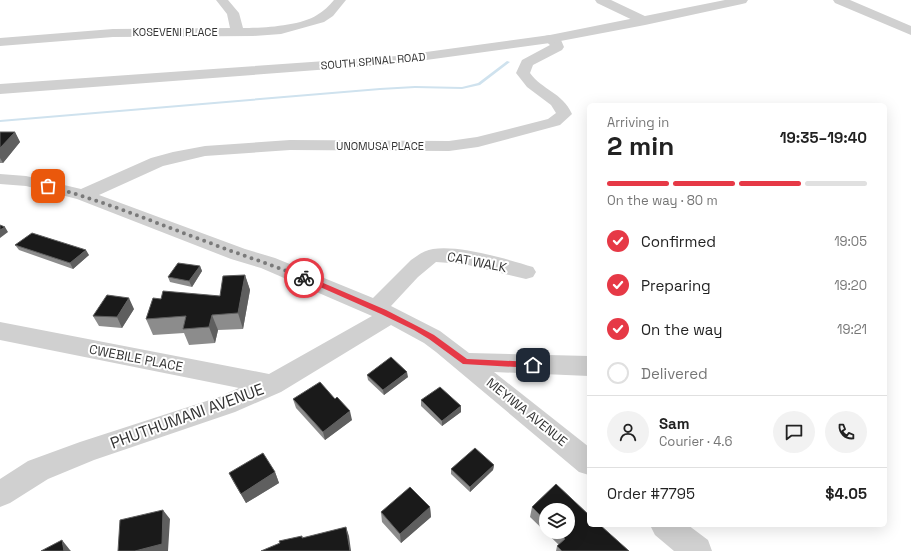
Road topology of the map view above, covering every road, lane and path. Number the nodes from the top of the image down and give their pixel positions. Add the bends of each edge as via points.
1 (222, 0) edge
2 (340, 0) edge
3 (601, 0) edge
4 (742, 0) edge
5 (839, 0) edge
6 (860, 0) edge
7 (878, 17) junction
8 (645, 21) junction
9 (908, 28) edge
10 (237, 32) junction
11 (550, 39) junction
12 (0, 42) edge
13 (0, 89) edge
14 (0, 179) edge
15 (83, 196) junction
16 (526, 272) dead end
17 (384, 312) junction
18 (0, 331) edge
19 (466, 362) junction
20 (587, 366) edge
21 (272, 385) junction
22 (587, 461) edge
23 (0, 494) edge
24 (667, 527) edge
25 (697, 551) edge

1 - 10 street via 233,13
2 - 10 street, KOSEVENI PLACE via 329,13 309,23 281,30
3 - 8 street
4 - 8 street, SOUTH SPINAL ROAD
5 - 7 street
6 - 7 street
7 - 9 street
8 - 11 street, SOUTH SPINAL ROAD
10 - 12 street, KOSEVENI PLACE via 120,32
11 - 13 street, SOUTH SPINAL ROAD via 397,60
11 - 15 street, UNOMUSA PLACE via 557,47 527,63 522,73 563,109 564,114 554,122 478,142 449,146 290,146 205,151 157,162
14 - 15 street, MEYIWA AVENUE via 26,181
15 - 17 street, MEYIWA AVENUE via 268,263
16 - 17 street, CAT WALK via 447,255 432,256 422,263
17 - 19 street, MEYIWA AVENUE via 432,337
17 - 21 street, PHUTHUMANI AVENUE
18 - 21 street, CWEBILE PLACE
19 - 20 street
19 - 22 street, MEYIWA AVENUE
21 - 23 street, PHUTHUMANI AVENUE via 226,405 89,450 38,470
24 - 25 street

